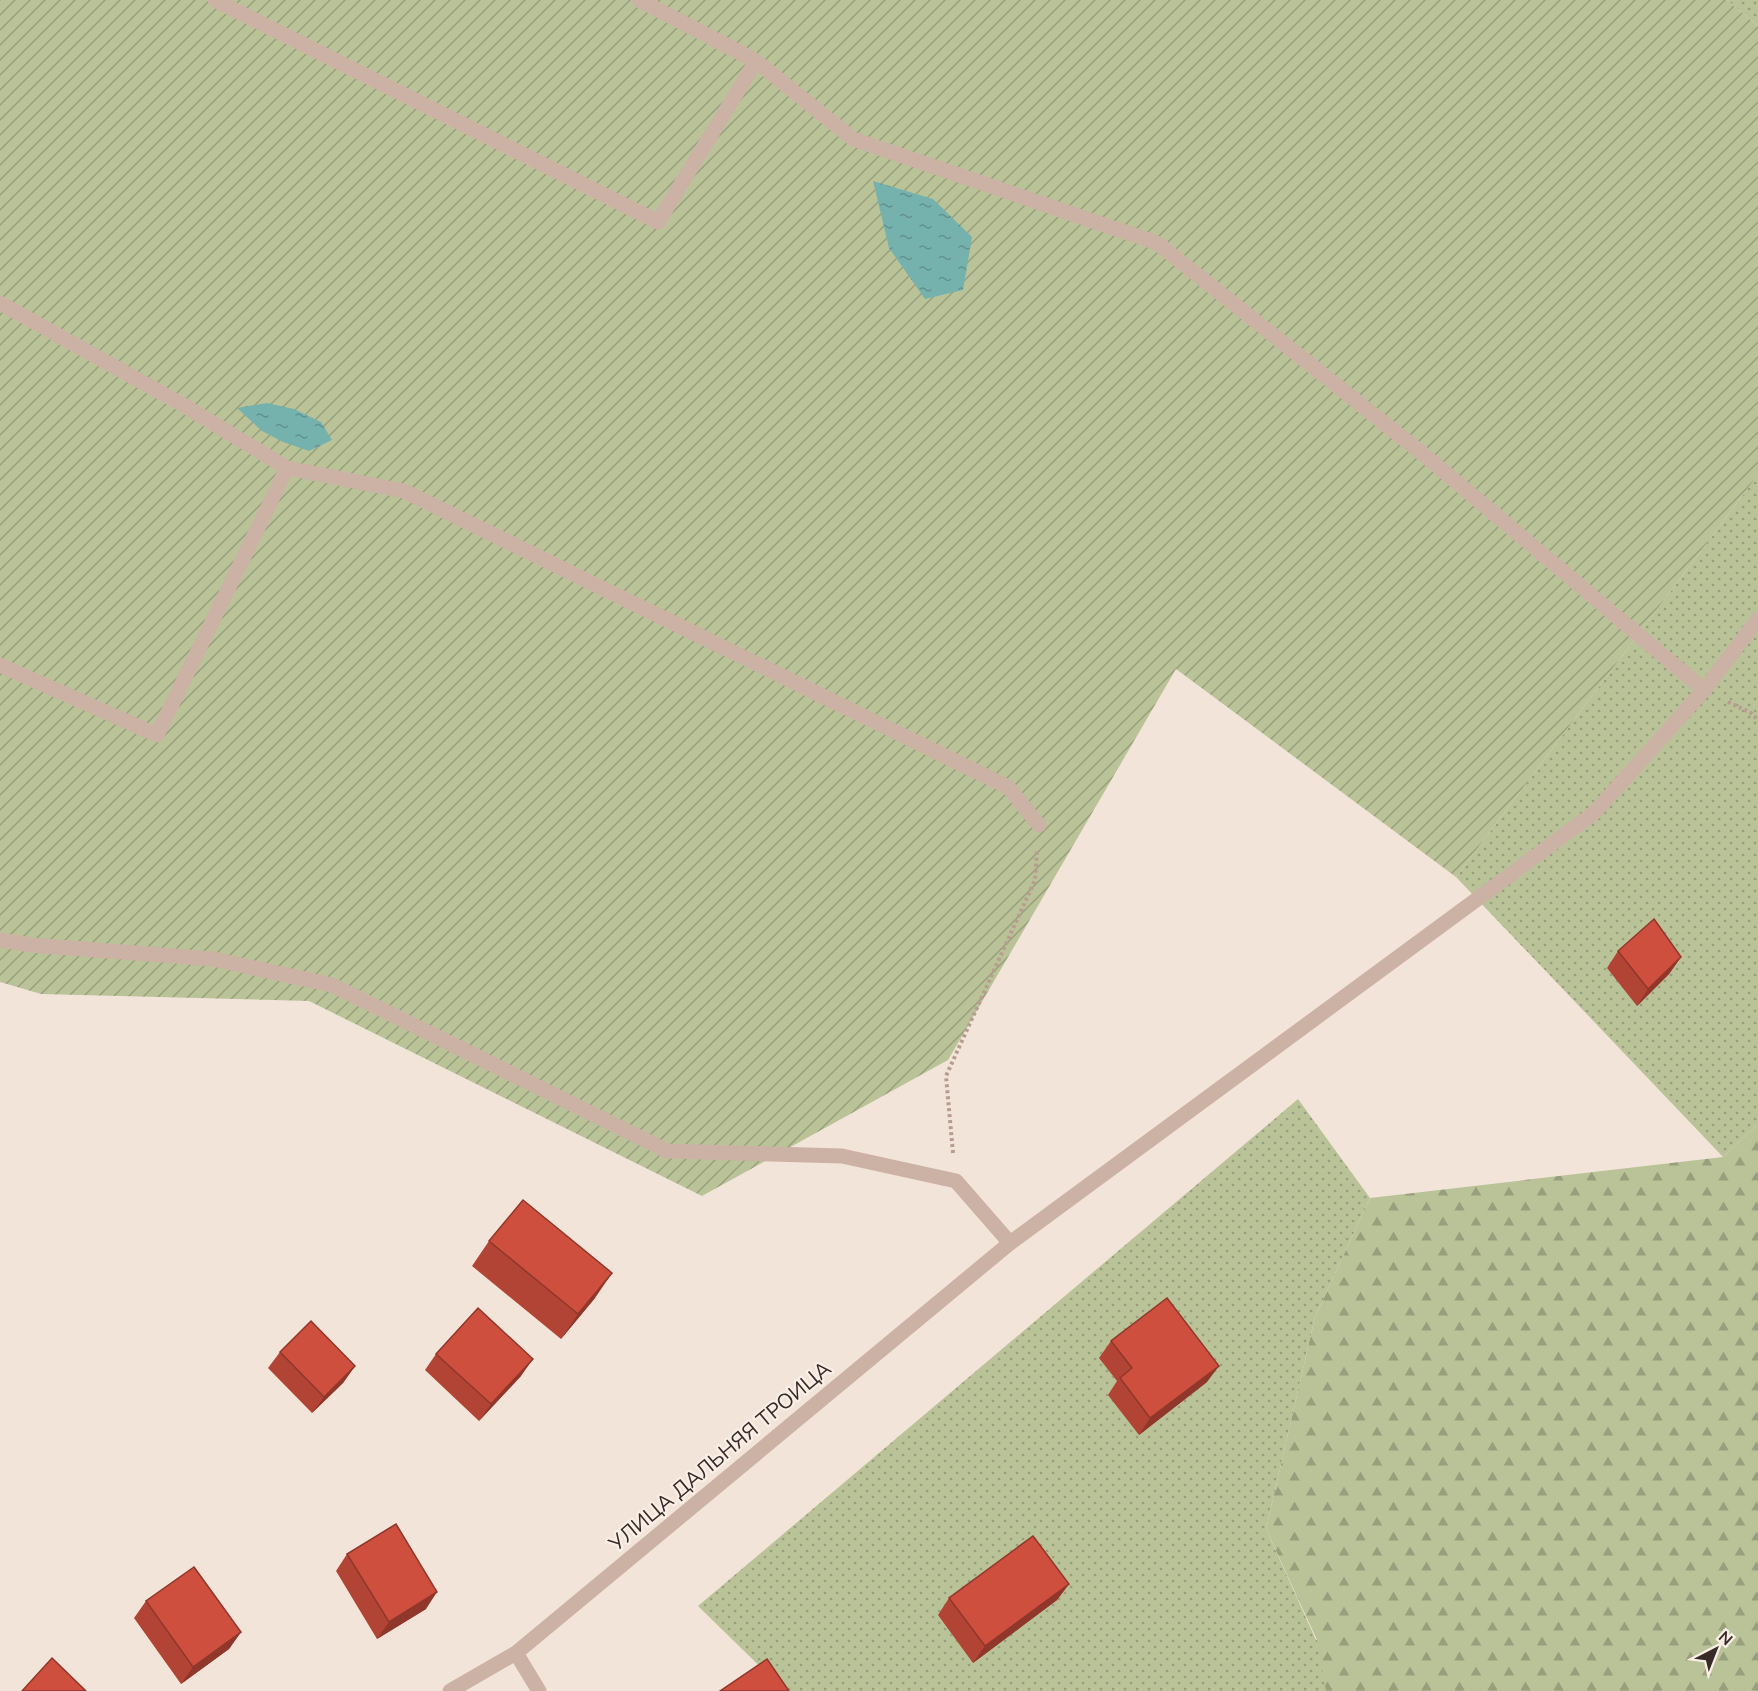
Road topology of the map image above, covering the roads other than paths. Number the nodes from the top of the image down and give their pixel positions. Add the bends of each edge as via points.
1 (214, 0) edge
2 (639, 0) edge
3 (756, 61) junction
4 (0, 303) edge
5 (287, 468) junction
6 (1758, 619) edge
7 (0, 665) edge
8 (1704, 690) junction
9 (1039, 825) road end
10 (0, 940) edge
11 (1011, 1242) junction
12 (516, 1653) junction
13 (450, 1691) edge
14 (539, 1691) edge

1 - 3 street via 658,222
2 - 3 street
3 - 8 street via 853,138 1157,243 1423,454
4 - 5 street
5 - 7 street via 157,735
5 - 9 street via 404,491 1008,787
6 - 8 street, УЛИЦА ДАЛЬНЯЯ ТРОИЦА
8 - 11 street, УЛИЦА ДАЛЬНЯЯ ТРОИЦА via 1594,813
10 - 11 street via 213,959 332,985 667,1151 842,1156 956,1181
11 - 12 street, УЛИЦА ДАЛЬНЯЯ ТРОИЦА
12 - 13 street, УЛИЦА ДАЛЬНЯЯ ТРОИЦА
12 - 14 street

